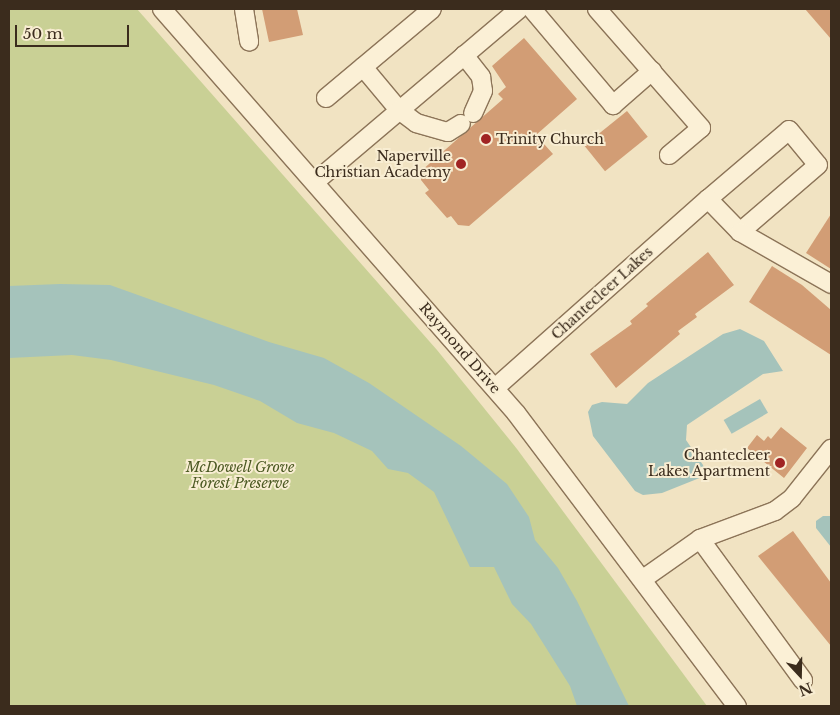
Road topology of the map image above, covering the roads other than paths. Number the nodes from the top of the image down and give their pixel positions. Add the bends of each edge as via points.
1 (244, 9) edge
2 (432, 9) edge
3 (519, 9) edge
4 (532, 9) edge
5 (597, 9) edge
6 (167, 10) edge
7 (249, 42) dead end
8 (464, 55) junction
9 (363, 66) junction
10 (652, 72) junction
11 (326, 98) dead end
12 (399, 110) junction
13 (669, 155) dead end
14 (315, 182) junction
15 (708, 199) junction
16 (740, 232) junction
17 (831, 284) edge
18 (495, 388) junction
19 (831, 449) edge
20 (700, 538) junction
21 (642, 579) junction
22 (803, 680) dead end
23 (737, 706) edge

1 - 7 street
2 - 9 street
3 - 8 street
4 - 10 street via 613,105
5 - 10 street
6 - 14 street, Raymond Drive
8 - 12 street
8 - 12 street via 481,77 483,91 467,119 448,132 416,123
9 - 11 street
9 - 12 street
10 - 13 street via 702,128
12 - 14 street
14 - 18 street, Raymond Drive
15 - 16 street
15 - 16 street, Chantecleer Lakes via 789,130 818,165
15 - 18 street, Chantecleer Lakes
16 - 17 street
18 - 21 street, Raymond Drive
19 - 20 street via 792,498 775,511
20 - 21 street
20 - 22 street
21 - 23 street, Raymond Drive

